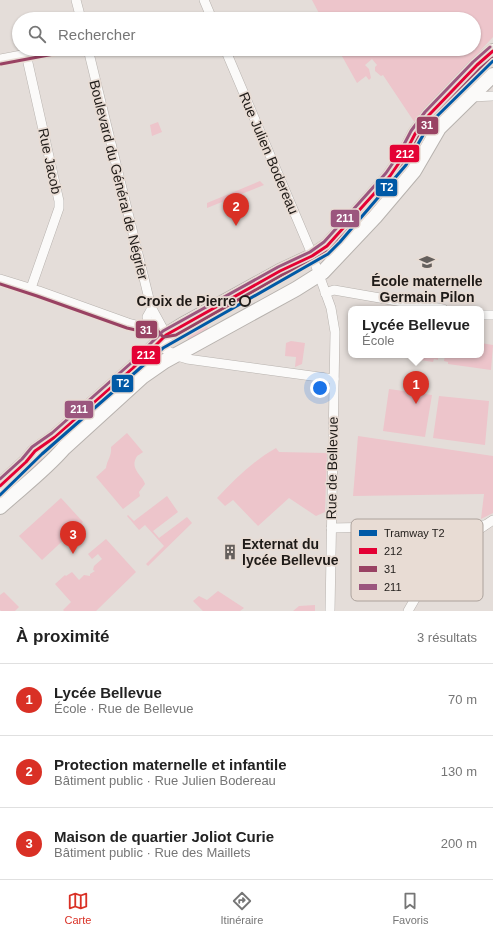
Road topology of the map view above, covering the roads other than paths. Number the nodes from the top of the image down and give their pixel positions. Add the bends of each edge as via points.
1 (76, 0) edge
2 (204, 0) edge
3 (79, 12) edge
4 (209, 12) edge
5 (493, 51) edge
6 (16, 56) edge
7 (26, 56) edge
8 (90, 56) edge
9 (228, 56) edge
10 (0, 59) edge
11 (493, 75) edge
12 (493, 96) edge
13 (471, 97) junction
14 (312, 256) junction
15 (319, 276) junction
16 (0, 279) edge
17 (31, 288) junction
18 (326, 293) junction
19 (426, 306) edge
20 (151, 310) junction
21 (149, 324) junction
22 (166, 328) junction
23 (158, 343) junction
24 (174, 355) junction
25 (334, 378) junction
26 (0, 486) edge
27 (0, 507) edge
28 (351, 527) edge
29 (331, 528) junction
30 (414, 601) edge
31 (330, 611) edge
32 (408, 611) edge

1 - 3 street
2 - 4 street
5 - 14 main road via 429,115 390,176 327,246
6 - 10 street
7 - 17 street, Rue Jacob via 59,201 59,208
8 - 20 street, Boulevard du Général de Négrier
9 - 14 street, Rue Julien Bodereau
11 - 13 main road
12 - 13 street
13 - 15 main road via 439,128 414,171 375,217
14 - 15 street, Rue de Bellevue
14 - 22 main road
15 - 18 street, Rue de Bellevue
15 - 24 main road
16 - 17 street
17 - 21 street via 128,323 140,326
18 - 19 street via 334,290
18 - 25 street, Rue de Bellevue via 332,308 335,332
20 - 21 street, Boulevard du Général de Négrier
20 - 22 street, Boulevard du Général de Négrier
21 - 22 street via 155,322
21 - 23 street
22 - 23 main road
23 - 24 street
23 - 26 main road via 133,368 35,451
24 - 25 street
24 - 27 main road via 142,377
25 - 29 street, Rue de Bellevue
28 - 29 street
29 - 31 street, Rue de Bellevue
30 - 32 street

